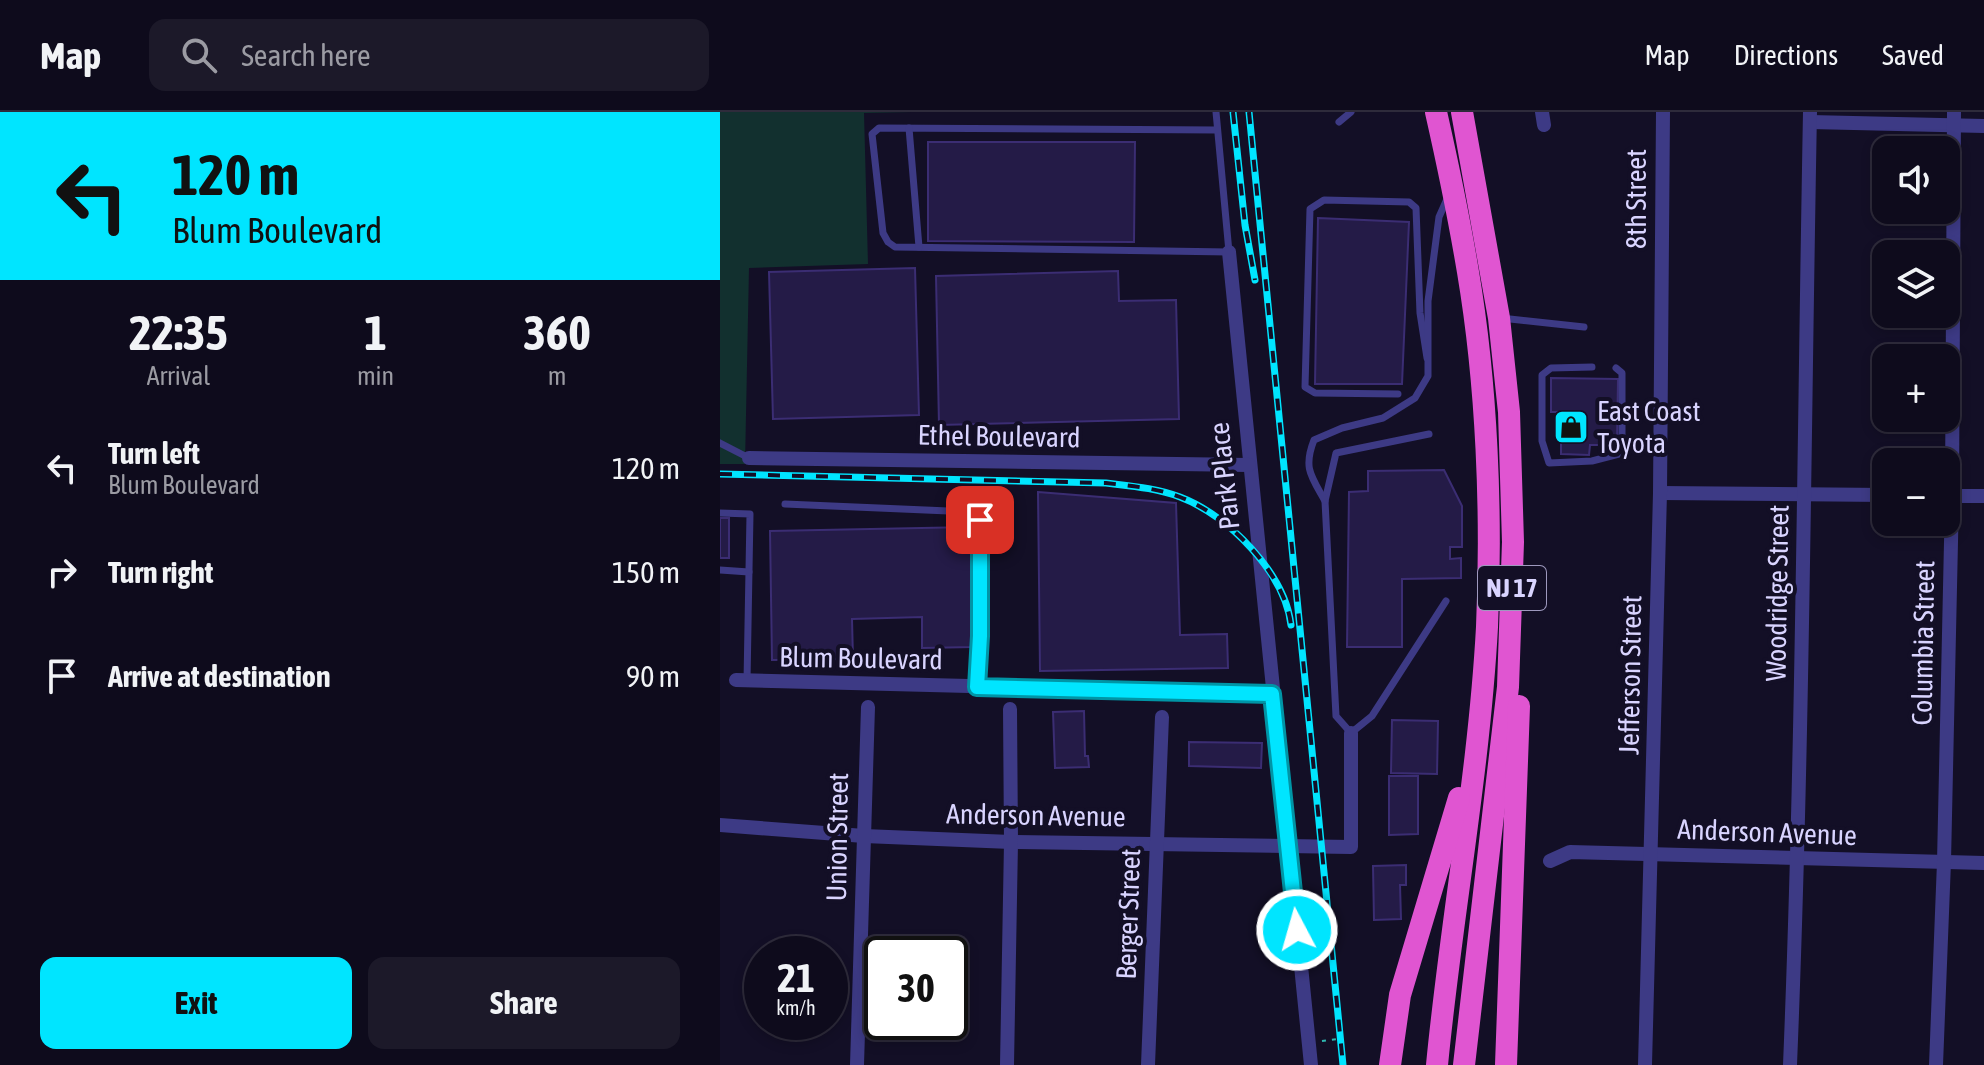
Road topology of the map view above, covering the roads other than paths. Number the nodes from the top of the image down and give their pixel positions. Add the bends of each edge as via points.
1 (1216, 112) edge
2 (1351, 112) edge
3 (1436, 112) edge
4 (1462, 112) edge
5 (1663, 112) edge
6 (1810, 117) edge
7 (1954, 119) edge
8 (1339, 122) dead end
9 (1984, 126) edge
10 (909, 128) junction
11 (1217, 130) junction
12 (1452, 188) junction
13 (919, 247) junction
14 (1229, 252) junction
15 (1661, 286) joint
16 (1499, 318) junction
17 (1584, 327) dead end
18 (1427, 358) junction
19 (1592, 367) dead end
20 (1616, 368) dead end
21 (1398, 394) dead end
22 (1429, 434) dead end
23 (720, 443) edge
24 (1950, 448) edge
25 (749, 458) joint
26 (1249, 465) junction
27 (1660, 493) junction
28 (1805, 494) junction
29 (1872, 495) edge
30 (1960, 496) edge
31 (1984, 496) edge
32 (1325, 501) junction
33 (785, 504) dead end
34 (720, 513) edge
35 (1948, 536) edge
36 (1513, 542) junction
37 (720, 570) edge
38 (749, 572) junction
39 (1446, 601) dead end
40 (742, 680) joint
41 (977, 687) junction
42 (1272, 694) junction
43 (868, 707) dead end
44 (1010, 709) dead end
45 (1162, 717) dead end
46 (1479, 732) junction
47 (1351, 733) junction
48 (720, 825) edge
49 (864, 836) junction
50 (1011, 842) junction
51 (1157, 842) junction
52 (1288, 846) junction
53 (1652, 855) junction
54 (1798, 860) junction
55 (1550, 861) dead end
56 (1944, 862) junction
57 (1984, 863) edge
58 (857, 1065) edge
59 (1007, 1065) edge
60 (1148, 1065) edge
61 (1311, 1065) edge
62 (1390, 1065) edge
63 (1437, 1065) edge
64 (1464, 1065) edge
65 (1506, 1065) edge
66 (1645, 1065) edge
67 (1790, 1065) edge
68 (1936, 1065) edge

1 - 11 lane
2 - 8 lane
3 - 12 highway, NJ 17
4 - 16 highway, NJ 17
5 - 15 street, 8th Street
6 - 7 street
6 - 28 street, Woodridge Street
7 - 9 street
7 - 24 street, Columbia Street
10 - 11 lane
10 - 13 lane
10 - 13 lane via 879,128 872,134 883,233 895,247
11 - 14 lane
12 - 18 lane via 1439,217
12 - 46 highway, NJ 17 via 1469,274 1484,413 1487,586
13 - 14 lane
14 - 26 street, Park Place
15 - 27 street, Jefferson Street
16 - 17 lane
16 - 36 highway, NJ 17 via 1509,412
18 - 21 lane via 1416,208 1409,202 1324,200 1310,209 1305,387 1315,393
18 - 32 lane via 1428,376 1415,398 1383,418 1314,440 1307,458
19 - 20 lane via 1551,368 1542,375 1542,441 1549,463 1619,454 1623,384
22 - 32 lane via 1336,453
23 - 25 lane
25 - 26 street, Ethel Boulevard
26 - 42 street, Park Place
27 - 28 street
27 - 53 street, Jefferson Street
28 - 29 street
28 - 54 street, Woodridge Street
30 - 31 street
32 - 47 lane via 1336,716
33 - 41 lane via 972,512 980,520
34 - 38 lane via 750,514
35 - 56 street, Columbia Street
36 - 64 highway, NJ 17 via 1508,687
36 - 65 highway via 1519,679
37 - 38 lane
38 - 40 lane
39 - 47 lane via 1372,716
40 - 41 street, Blum Boulevard
41 - 42 street, Blum Boulevard
42 - 52 street, Park Place
43 - 49 street, Union Street
44 - 50 street
45 - 51 street, Berger Street
46 - 62 highway via 1395,1016
46 - 63 highway, NJ 17
47 - 52 street, Anderson Avenue via 1351,847
48 - 49 street, Anderson Avenue
49 - 50 street, Anderson Avenue
49 - 58 street, Union Street
50 - 51 street, Anderson Avenue
50 - 59 street
51 - 52 street, Anderson Avenue
51 - 60 street, Berger Street
52 - 61 street, Park Place
53 - 54 street, Anderson Avenue
53 - 55 street, Anderson Avenue via 1570,852
53 - 66 street, Jefferson Street
54 - 56 street, Anderson Avenue
54 - 67 street, Woodridge Street
56 - 57 street, Anderson Avenue
56 - 68 street, Columbia Street

